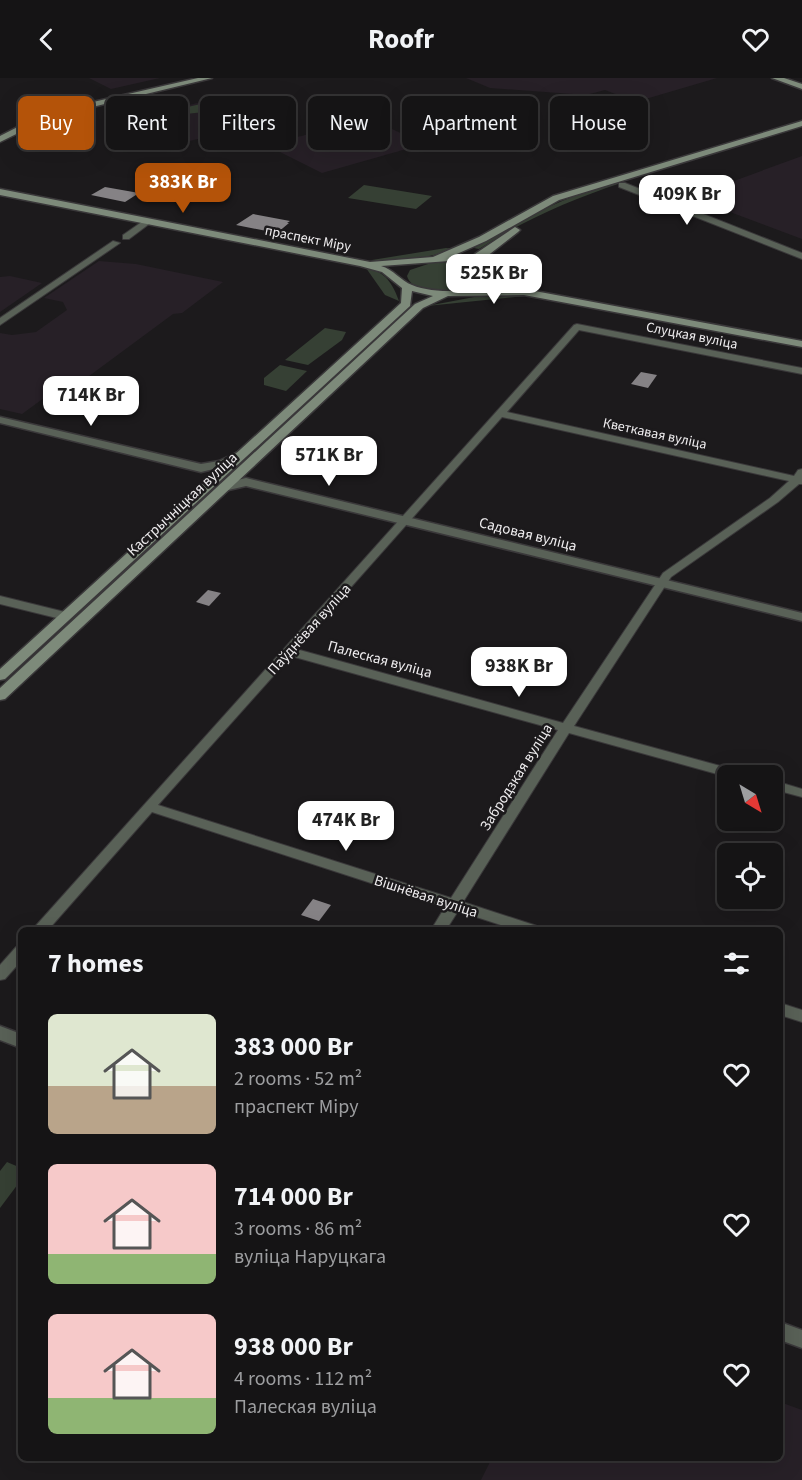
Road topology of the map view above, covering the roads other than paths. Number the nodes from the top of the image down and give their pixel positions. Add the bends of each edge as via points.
1 (194, 78) edge
2 (208, 78) edge
3 (776, 78) edge
4 (802, 87) edge
5 (802, 123) edge
6 (16, 128) junction
7 (802, 130) edge
8 (0, 134) edge
9 (0, 139) edge
10 (622, 185) junction
11 (0, 192) edge
12 (149, 221) junction
13 (126, 237) dead end
14 (116, 243) dead end
15 (802, 256) edge
16 (436, 259) junction
17 (362, 262) junction
18 (420, 262) junction
19 (483, 268) junction
20 (403, 283) junction
21 (524, 292) junction
22 (464, 293) junction
23 (444, 295) junction
24 (0, 322) edge
25 (577, 327) joint
26 (802, 344) edge
27 (802, 371) edge
28 (501, 414) junction
29 (0, 420) edge
30 (240, 455) junction
31 (174, 463) junction
32 (244, 476) junction
33 (801, 477) edge
34 (199, 495) junction
35 (404, 521) junction
36 (663, 584) junction
37 (0, 600) edge
38 (65, 616) junction
39 (802, 617) edge
40 (288, 651) junction
41 (0, 676) edge
42 (0, 696) edge
43 (567, 726) junction
44 (717, 769) edge
45 (783, 787) edge
46 (802, 793) edge
47 (149, 807) junction
48 (455, 905) junction
49 (42, 927) edge
50 (440, 927) edge
51 (523, 927) edge
52 (18, 954) edge
53 (0, 975) edge
54 (783, 1010) edge
55 (802, 1016) edge
56 (0, 1033) edge
57 (18, 1040) edge
58 (783, 1332) edge
59 (802, 1339) edge

1 - 6 main road via 38,114
2 - 6 main road via 48,115
3 - 4 main road
5 - 16 main road via 556,198 468,248
6 - 8 main road
6 - 9 main road
7 - 10 main road
10 - 15 street
10 - 19 main road via 570,203 508,234 478,256
11 - 12 main road, праспект Міру
12 - 13 street
12 - 17 main road, праспект Міру
14 - 24 street
16 - 18 main road
16 - 19 main road
17 - 18 main road
17 - 20 main road
18 - 20 main road via 400,273
19 - 21 main road
19 - 22 main road via 485,282
20 - 23 main road
20 - 30 main road, Кастрычніцкая вуліца via 406,304
21 - 22 main road
21 - 26 main road
22 - 23 main road
23 - 32 main road, Кастрычніцкая вуліца via 419,306
25 - 27 street, Слуцкая вуліца
25 - 28 street, Паўднёвая вуліца
28 - 33 street, Кветкавая вуліца
28 - 35 street, Паўднёвая вуліца
29 - 31 street
30 - 31 street via 201,468
30 - 34 main road, Кастрычніцкая вуліца
31 - 34 street via 206,478
32 - 35 street, Садовая вуліца
32 - 42 main road, Кастрычніцкая вуліца via 224,487
33 - 36 street, Забродзкая вуліца via 667,575
34 - 38 main road, Кастрычніцкая вуліца
35 - 36 street, Садовая вуліца
35 - 40 street, Паўднёвая вуліца
36 - 39 street, Садовая вуліца
36 - 43 street, Забродзкая вуліца
37 - 38 street
38 - 41 main road, Кастрычніцкая вуліца
40 - 43 street, Палеская вуліца
40 - 47 street, Паўднёвая вуліца
43 - 44 street, Палеская вуліца
43 - 48 street, Забродзкая вуліца
45 - 46 street
47 - 48 street, Вішнёвая вуліца
47 - 49 street, Паўднёвая вуліца
48 - 50 street, Забродзкая вуліца
48 - 51 street, Вішнёвая вуліца
52 - 53 street
54 - 55 street
56 - 57 street
58 - 59 street

